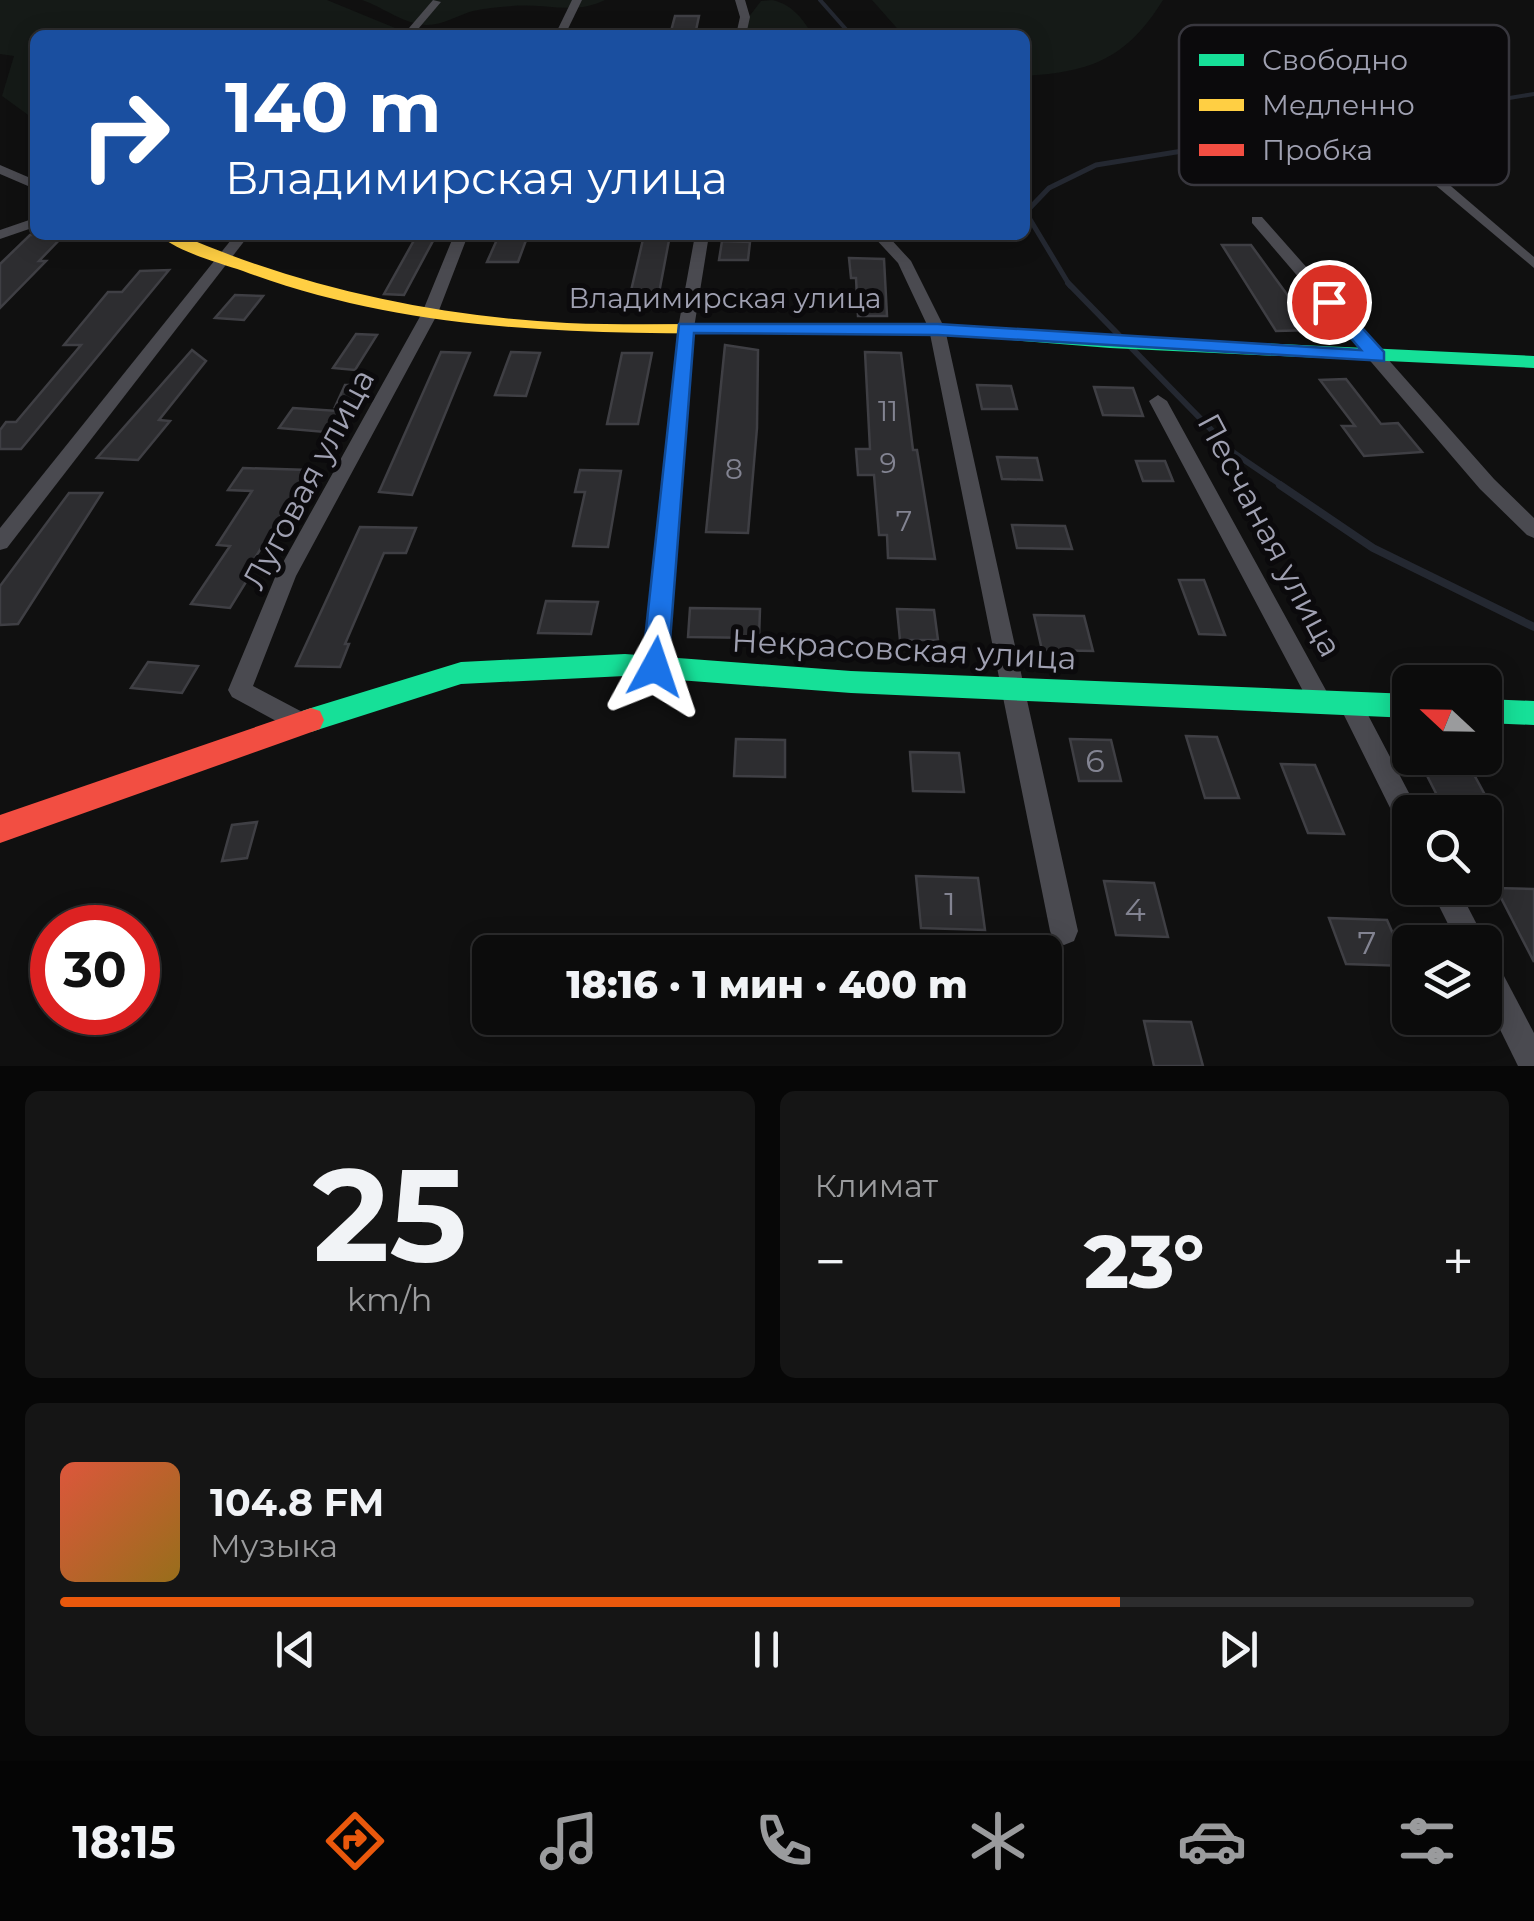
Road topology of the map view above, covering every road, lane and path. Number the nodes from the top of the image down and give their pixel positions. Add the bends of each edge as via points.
1 (577, 0) edge
2 (740, 0) edge
3 (436, 2) edge
4 (412, 30) edge
5 (562, 30) edge
6 (742, 30) edge
7 (0, 169) edge
8 (30, 184) edge
9 (1442, 185) edge
10 (1257, 220) dead end
11 (30, 224) edge
12 (0, 235) edge
13 (178, 240) edge
14 (238, 240) edge
15 (459, 240) edge
16 (701, 240) edge
17 (884, 240) edge
18 (221, 260) junction
19 (1534, 264) edge
20 (430, 313) junction
21 (686, 328) junction
22 (938, 329) junction
23 (1377, 356) junction
24 (1534, 362) edge
25 (1158, 401) dead end
26 (1534, 530) edge
27 (0, 542) edge
28 (655, 667) junction
29 (1011, 689) junction
30 (1320, 702) junction
31 (1350, 703) junction
32 (1392, 705) edge
33 (1502, 712) edge
34 (1534, 713) edge
35 (300, 723) junction
36 (1397, 795) edge
37 (0, 829) edge
38 (1064, 931) dead end
39 (1502, 1002) edge
40 (1534, 1065) edge

1 - 5 street
2 - 6 street
3 - 4 street
7 - 8 street
9 - 19 street
10 - 23 street
11 - 12 street
13 - 18 street, Владимирская улица
14 - 18 street
15 - 20 street, Луговая улица
16 - 21 street
17 - 22 street via 904,261
18 - 20 street, Владимирская улица
18 - 27 street
20 - 21 street, Владимирская улица via 565,328
20 - 35 street, Луговая улица via 286,575 240,690
21 - 22 street, Владимирская улица
21 - 28 street
22 - 23 street, Владимирская улица
22 - 29 street
23 - 24 street, Владимирская улица
23 - 26 street
25 - 30 street, Песчаная улица
28 - 29 street, Некрасовская улица
28 - 35 street, Некрасовская улица via 461,672
29 - 30 street, Некрасовская улица
29 - 38 street
30 - 31 street, Некрасовская улица
31 - 32 street, Некрасовская улица
31 - 36 street
33 - 34 street
35 - 37 street, Некрасовская улица
39 - 40 street

